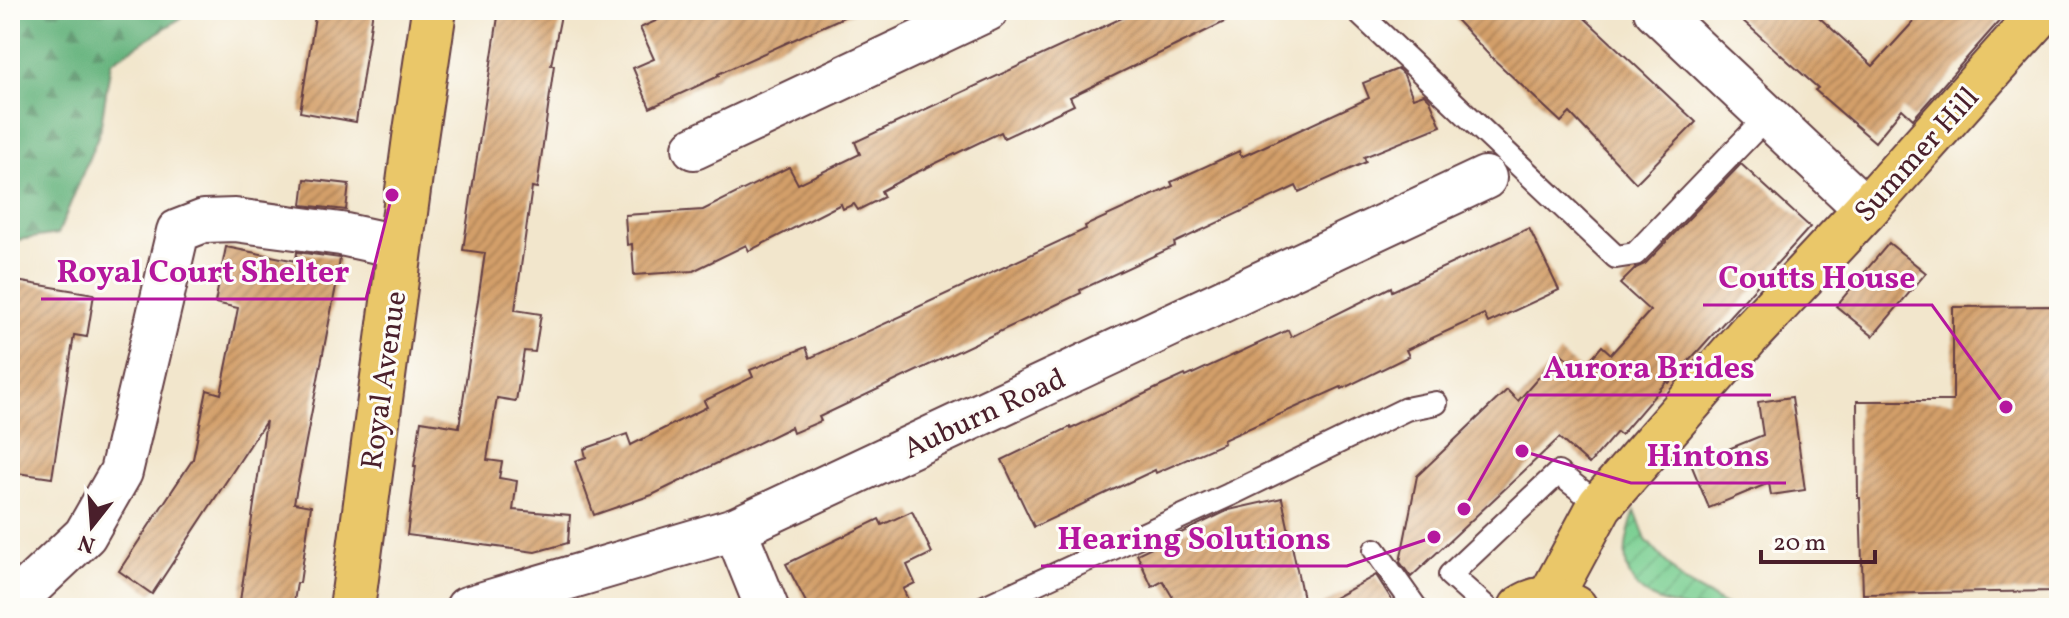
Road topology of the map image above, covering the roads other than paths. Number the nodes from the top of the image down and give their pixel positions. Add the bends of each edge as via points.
1 (434, 10) edge
2 (987, 10) edge
3 (1356, 10) edge
4 (1655, 10) edge
5 (2044, 10) edge
6 (1768, 116) junction
7 (694, 148) dead end
8 (1485, 178) dead end
9 (1866, 209) junction
10 (401, 247) junction
11 (1436, 403) dead end
12 (1600, 505) junction
13 (735, 529) junction
14 (1375, 550) dead end
15 (31, 586) dead end
16 (1549, 605) edge
17 (352, 608) edge
18 (467, 608) edge
19 (767, 608) edge
20 (982, 608) edge
21 (1416, 608) edge
22 (1487, 608) edge

1 - 10 main road, Royal Avenue
2 - 7 street
3 - 6 lane via 1616,257 1635,254
4 - 6 street
5 - 9 main road, Summer Hill
6 - 9 street
8 - 13 street, Auburn Road
9 - 12 main road, Summer Hill
10 - 15 street via 235,220 204,221 178,231 121,472 85,535
10 - 17 main road, Royal Avenue
11 - 20 lane via 1406,409
12 - 16 main road, Summer Hill
12 - 22 lane via 1558,473 1450,575
13 - 18 street, Auburn Road
13 - 19 street
14 - 21 lane

